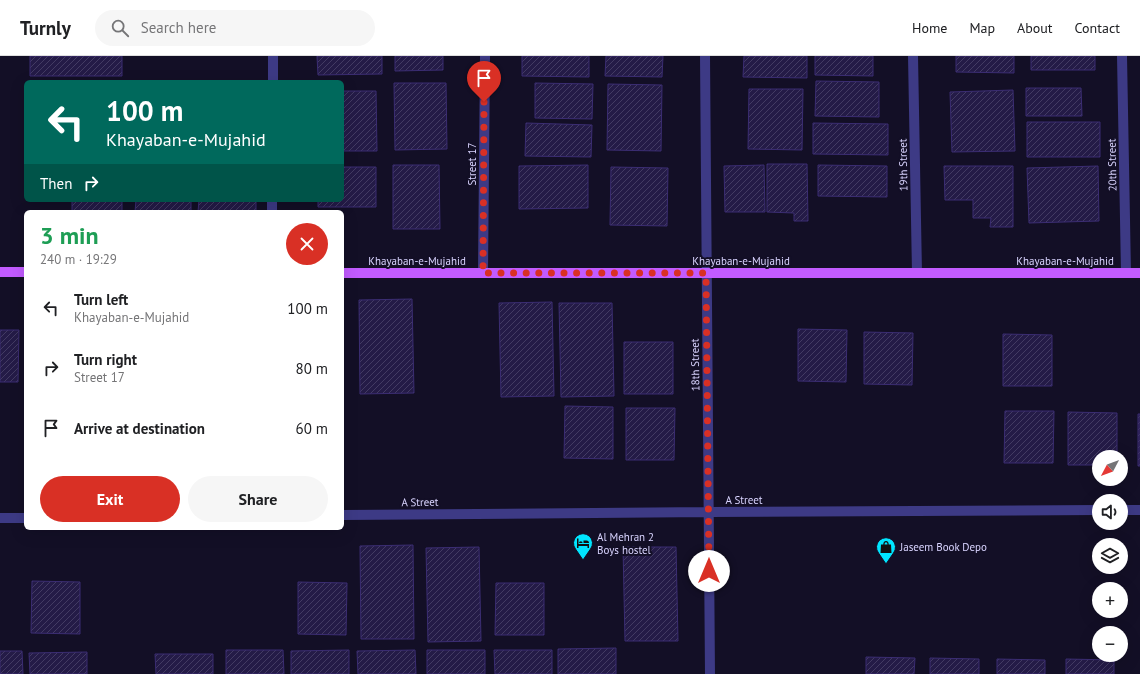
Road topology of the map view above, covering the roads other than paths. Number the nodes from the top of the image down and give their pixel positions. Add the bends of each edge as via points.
1 (273, 56) edge
2 (485, 56) edge
3 (705, 56) edge
4 (913, 56) edge
5 (1122, 56) edge
6 (273, 80) edge
7 (0, 272) edge
8 (24, 272) edge
9 (344, 272) edge
10 (483, 273) junction
11 (706, 273) junction
12 (917, 273) junction
13 (1126, 273) junction
14 (1140, 273) edge
15 (1092, 510) edge
16 (1128, 510) edge
17 (1140, 510) edge
18 (709, 512) junction
19 (344, 515) edge
20 (0, 518) edge
21 (24, 518) edge
22 (710, 674) edge

1 - 6 street
2 - 10 street, Street 17
3 - 11 street, 18th Street
4 - 12 street, 19th Street
5 - 13 street, 20th Street
7 - 8 main road
9 - 10 main road, Khayaban-e-Mujahid
10 - 11 main road, Khayaban-e-Mujahid
11 - 12 main road, Khayaban-e-Mujahid
11 - 18 street, 18th Street
12 - 13 main road, Khayaban-e-Mujahid
13 - 14 main road, Khayaban-e-Mujahid
15 - 18 street, A Street
16 - 17 street
18 - 19 street, A Street
18 - 22 street, 18th Street
20 - 21 street

